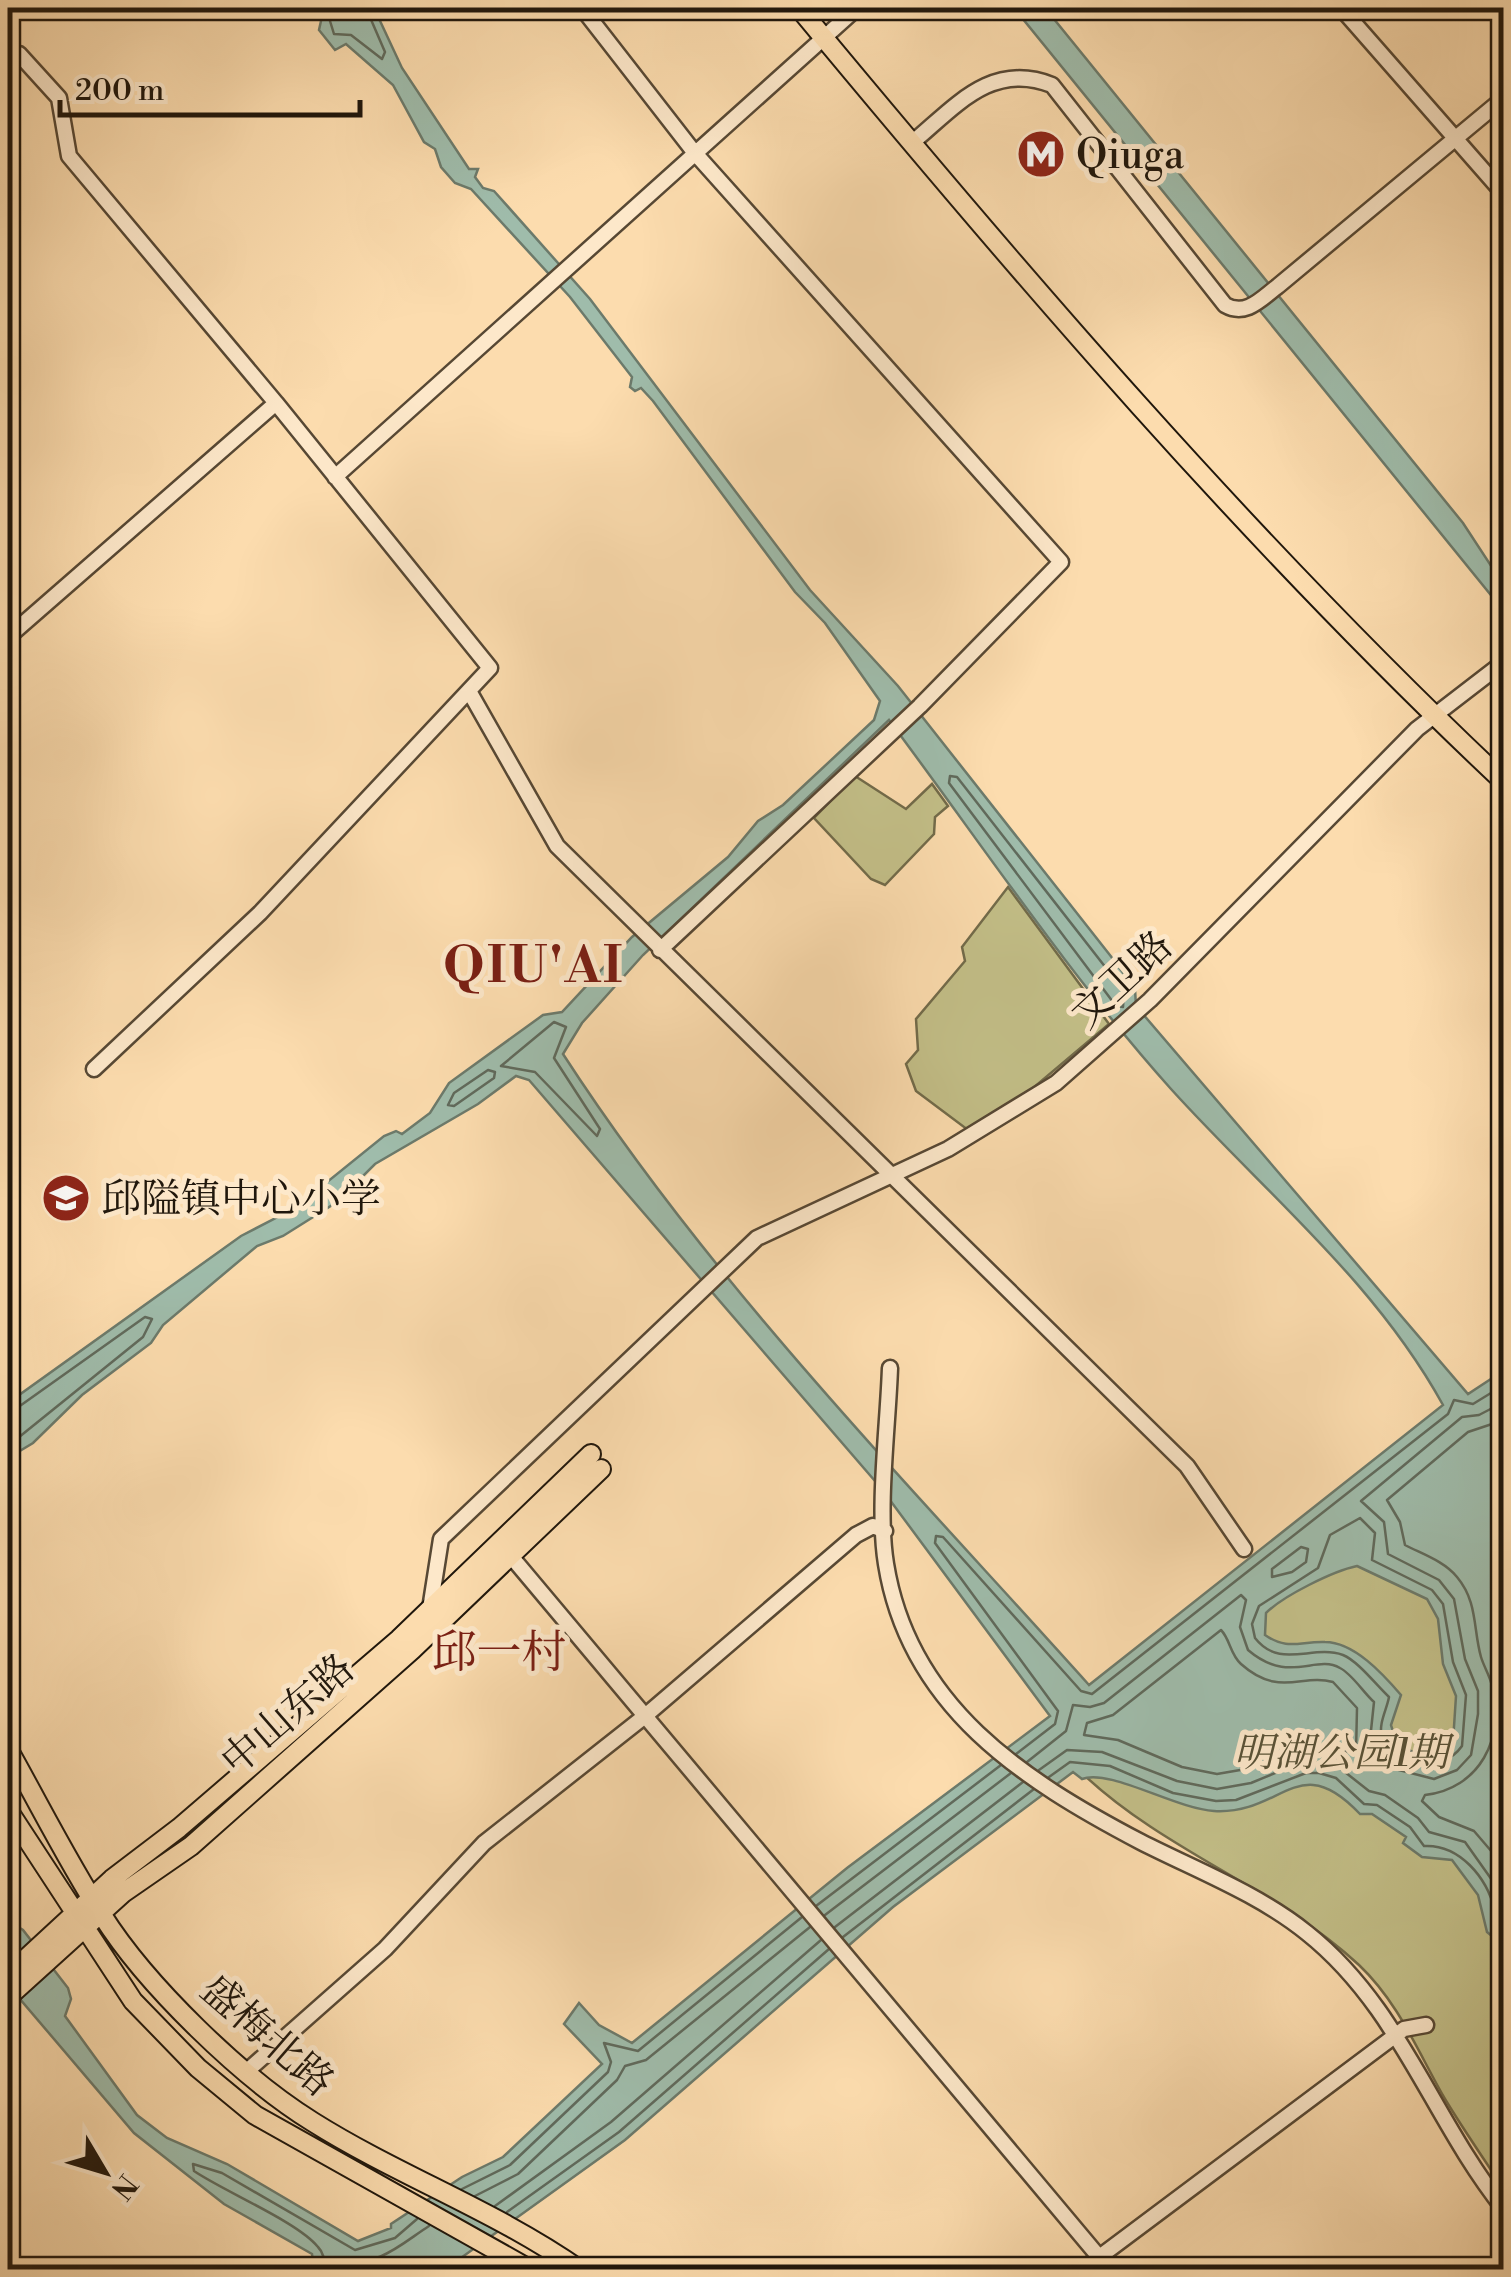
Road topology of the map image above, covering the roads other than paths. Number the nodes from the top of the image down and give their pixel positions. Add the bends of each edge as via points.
1 (582, 8) edge
2 (799, 8) edge
3 (857, 8) edge
4 (1342, 8) edge
5 (823, 37) junction
6 (19, 54) tunnel mouth
7 (1504, 98) edge
8 (1454, 138) junction
9 (914, 142) junction
10 (694, 152) junction
11 (1504, 194) edge
12 (276, 404) junction
13 (335, 477) junction
14 (8, 637) edge
15 (1504, 662) edge
16 (469, 691) junction
17 (1435, 717) junction
18 (1504, 782) edge
19 (660, 950) junction
20 (94, 1069) dead end
21 (890, 1368) dead end
22 (885, 1530) junction
23 (1244, 1549) dead end
24 (510, 1555) junction
25 (430, 1609) junction
26 (645, 1716) junction
27 (8, 1749) edge
28 (8, 1810) edge
29 (96, 1905) junction
30 (77, 1922) junction
31 (48, 1951) junction
32 (8, 1975) edge
33 (8, 1997) edge
34 (1426, 2024) dead end
35 (1399, 2035) junction
36 (247, 2072) junction
37 (1504, 2208) edge
38 (1100, 2257) junction
39 (531, 2270) edge
40 (580, 2270) edge
41 (1082, 2270) edge
42 (1110, 2270) edge

1 - 10 street
2 - 5 main road
3 - 5 street
4 - 8 street
5 - 9 main road
5 - 10 street
6 - 12 street via 59,98 69,156
7 - 8 street
8 - 9 street via 1278,286 1235,311 1052,85 1031,76 986,82
8 - 11 street
9 - 17 main road via 1139,405
10 - 13 street
10 - 19 street via 1061,562 920,706
12 - 13 street
12 - 14 street
13 - 16 street via 490,668
15 - 17 street, 文卫路
16 - 19 street via 557,846
16 - 20 street via 260,914
17 - 18 main road
17 - 25 street, 文卫路 via 1150,1000 1056,1083 948,1150 757,1238 442,1539
19 - 23 street via 1186,1466
21 - 22 street
22 - 26 street via 874,1526 856,1536
22 - 35 street via 886,1563 915,1655 929,1682 986,1743 1072,1807 1304,1930 1361,1984
24 - 25 main road, 中山东路 via 596,1461
24 - 26 street
24 - 29 main road, 中山东路 via 191,1846
25 - 29 main road, 中山东路
26 - 36 street via 484,1843 385,1950
26 - 38 street
27 - 29 main road, 盛梅北路
28 - 30 main road, 盛梅北路
29 - 30 main road, 中山东路
29 - 36 main road, 盛梅北路 via 154,1979
30 - 31 main road, 中山东路
30 - 39 main road, 盛梅北路 via 132,2001 255,2115
31 - 32 main road, 中山东路
31 - 33 main road, 中山东路
34 - 35 street
35 - 37 street
35 - 38 street
36 - 40 main road, 盛梅北路 via 314,2123 523,2232
38 - 41 street
38 - 42 street

